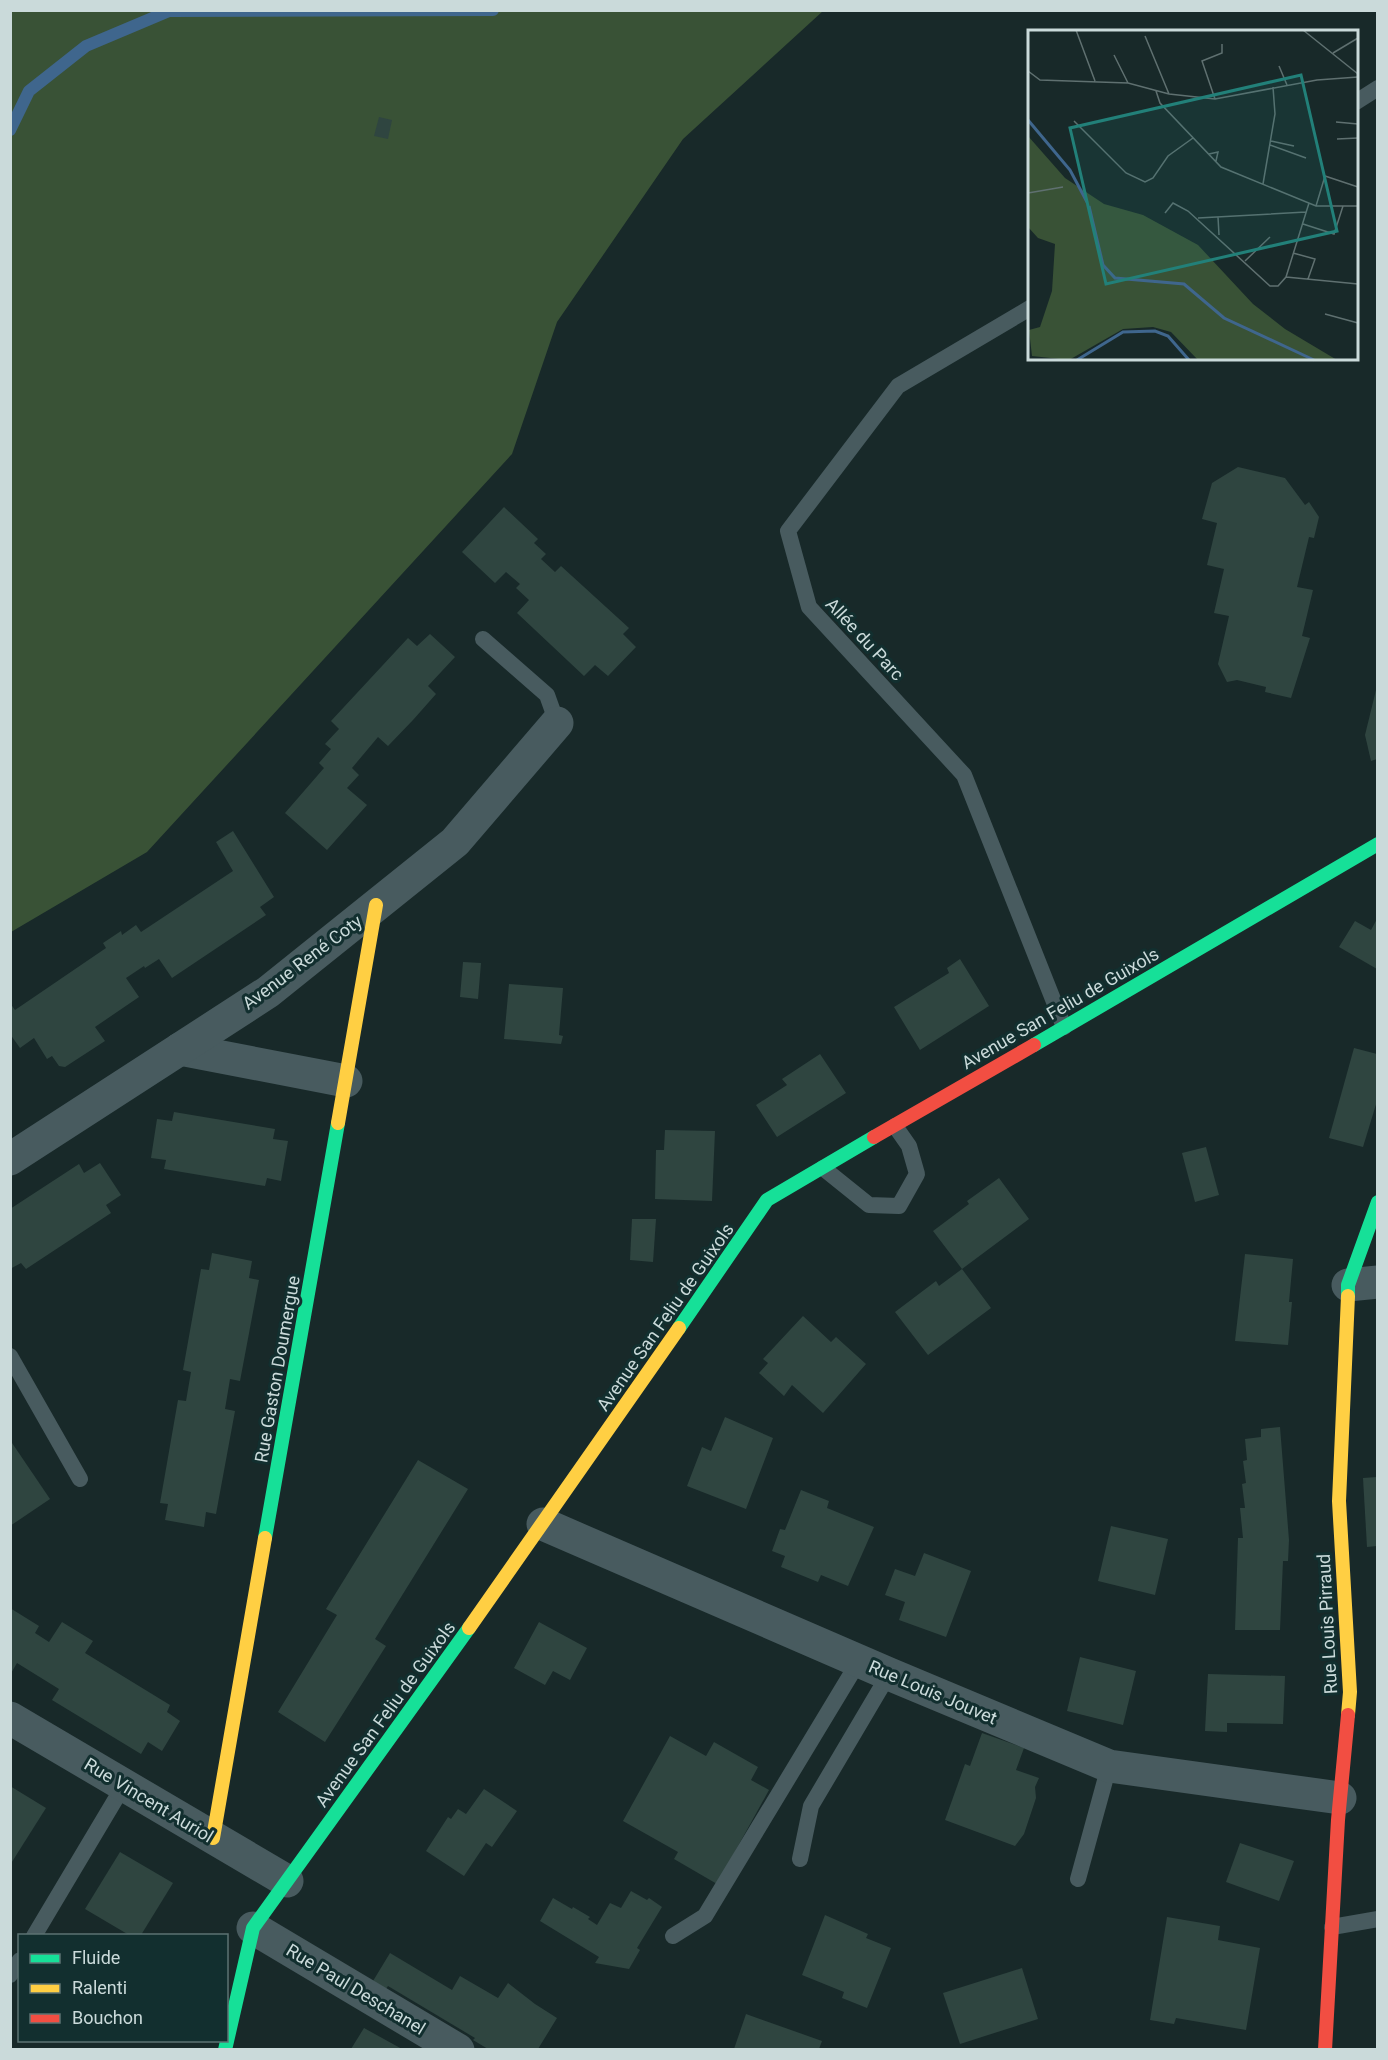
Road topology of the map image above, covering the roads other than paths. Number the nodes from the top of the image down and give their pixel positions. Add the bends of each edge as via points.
1 (1377, 88) edge
2 (1358, 101) edge
3 (1028, 310) edge
4 (483, 639) dead end
5 (557, 723) joint
6 (1377, 844) edge
7 (376, 905) junction
8 (1064, 1027) junction
9 (180, 1049) junction
10 (346, 1081) junction
11 (895, 1126) junction
12 (10, 1159) edge
13 (823, 1168) junction
14 (1377, 1202) edge
15 (1363, 1283) edge
16 (10, 1356) edge
17 (80, 1479) dead end
18 (543, 1524) junction
19 (859, 1661) junction
20 (889, 1674) junction
21 (10, 1718) edge
22 (1109, 1766) junction
23 (124, 1785) junction
24 (1340, 1798) junction
25 (213, 1838) junction
26 (800, 1859) dead end
27 (1078, 1879) dead end
28 (287, 1881) junction
29 (1377, 1919) edge
30 (1332, 1927) junction
31 (253, 1928) junction
32 (35, 1934) edge
33 (673, 1936) dead end
34 (228, 2036) edge
35 (458, 2049) edge
36 (1325, 2049) edge

1 - 2 lane
3 - 8 lane, Allée du Parc via 898,386 788,531 809,607 964,775
4 - 5 lane via 547,696
5 - 7 street, Avenue René Coty via 455,842
6 - 8 street, Avenue San Feliu de Guixols
7 - 9 street, Avenue René Coty via 268,992
7 - 10 street, Rue Gaston Doumergue
8 - 11 street, Avenue San Feliu de Guixols
9 - 10 street
9 - 12 street, Avenue René Coty
10 - 25 street, Rue Gaston Doumergue
11 - 13 street, Avenue San Feliu de Guixols
11 - 13 lane via 909,1146 916,1174 899,1206 869,1205
13 - 18 street, Avenue San Feliu de Guixols via 767,1200
14 - 15 street, Rue Louis Pirraud
15 - 24 street, Rue Louis Pirraud via 1339,1501 1350,1692
16 - 17 lane
18 - 19 street, Rue Louis Jouvet
18 - 28 street, Avenue San Feliu de Guixols
19 - 20 street, Rue Louis Jouvet
19 - 33 lane via 705,1916
20 - 22 street, Rue Louis Jouvet
20 - 26 lane via 811,1806
21 - 23 street, Rue Vincent Auriol
22 - 24 street, Rue Louis Jouvet
22 - 27 lane
23 - 25 street, Rue Vincent Auriol
23 - 32 lane
24 - 30 street, Rue Louis Pirraud
25 - 28 street, Rue Vincent Auriol
28 - 31 street, Avenue San Feliu de Guixols
29 - 30 lane
30 - 36 street, Rue Louis Pirraud
31 - 34 street, Avenue San Feliu de Guixols
31 - 35 street, Rue Paul Deschanel

